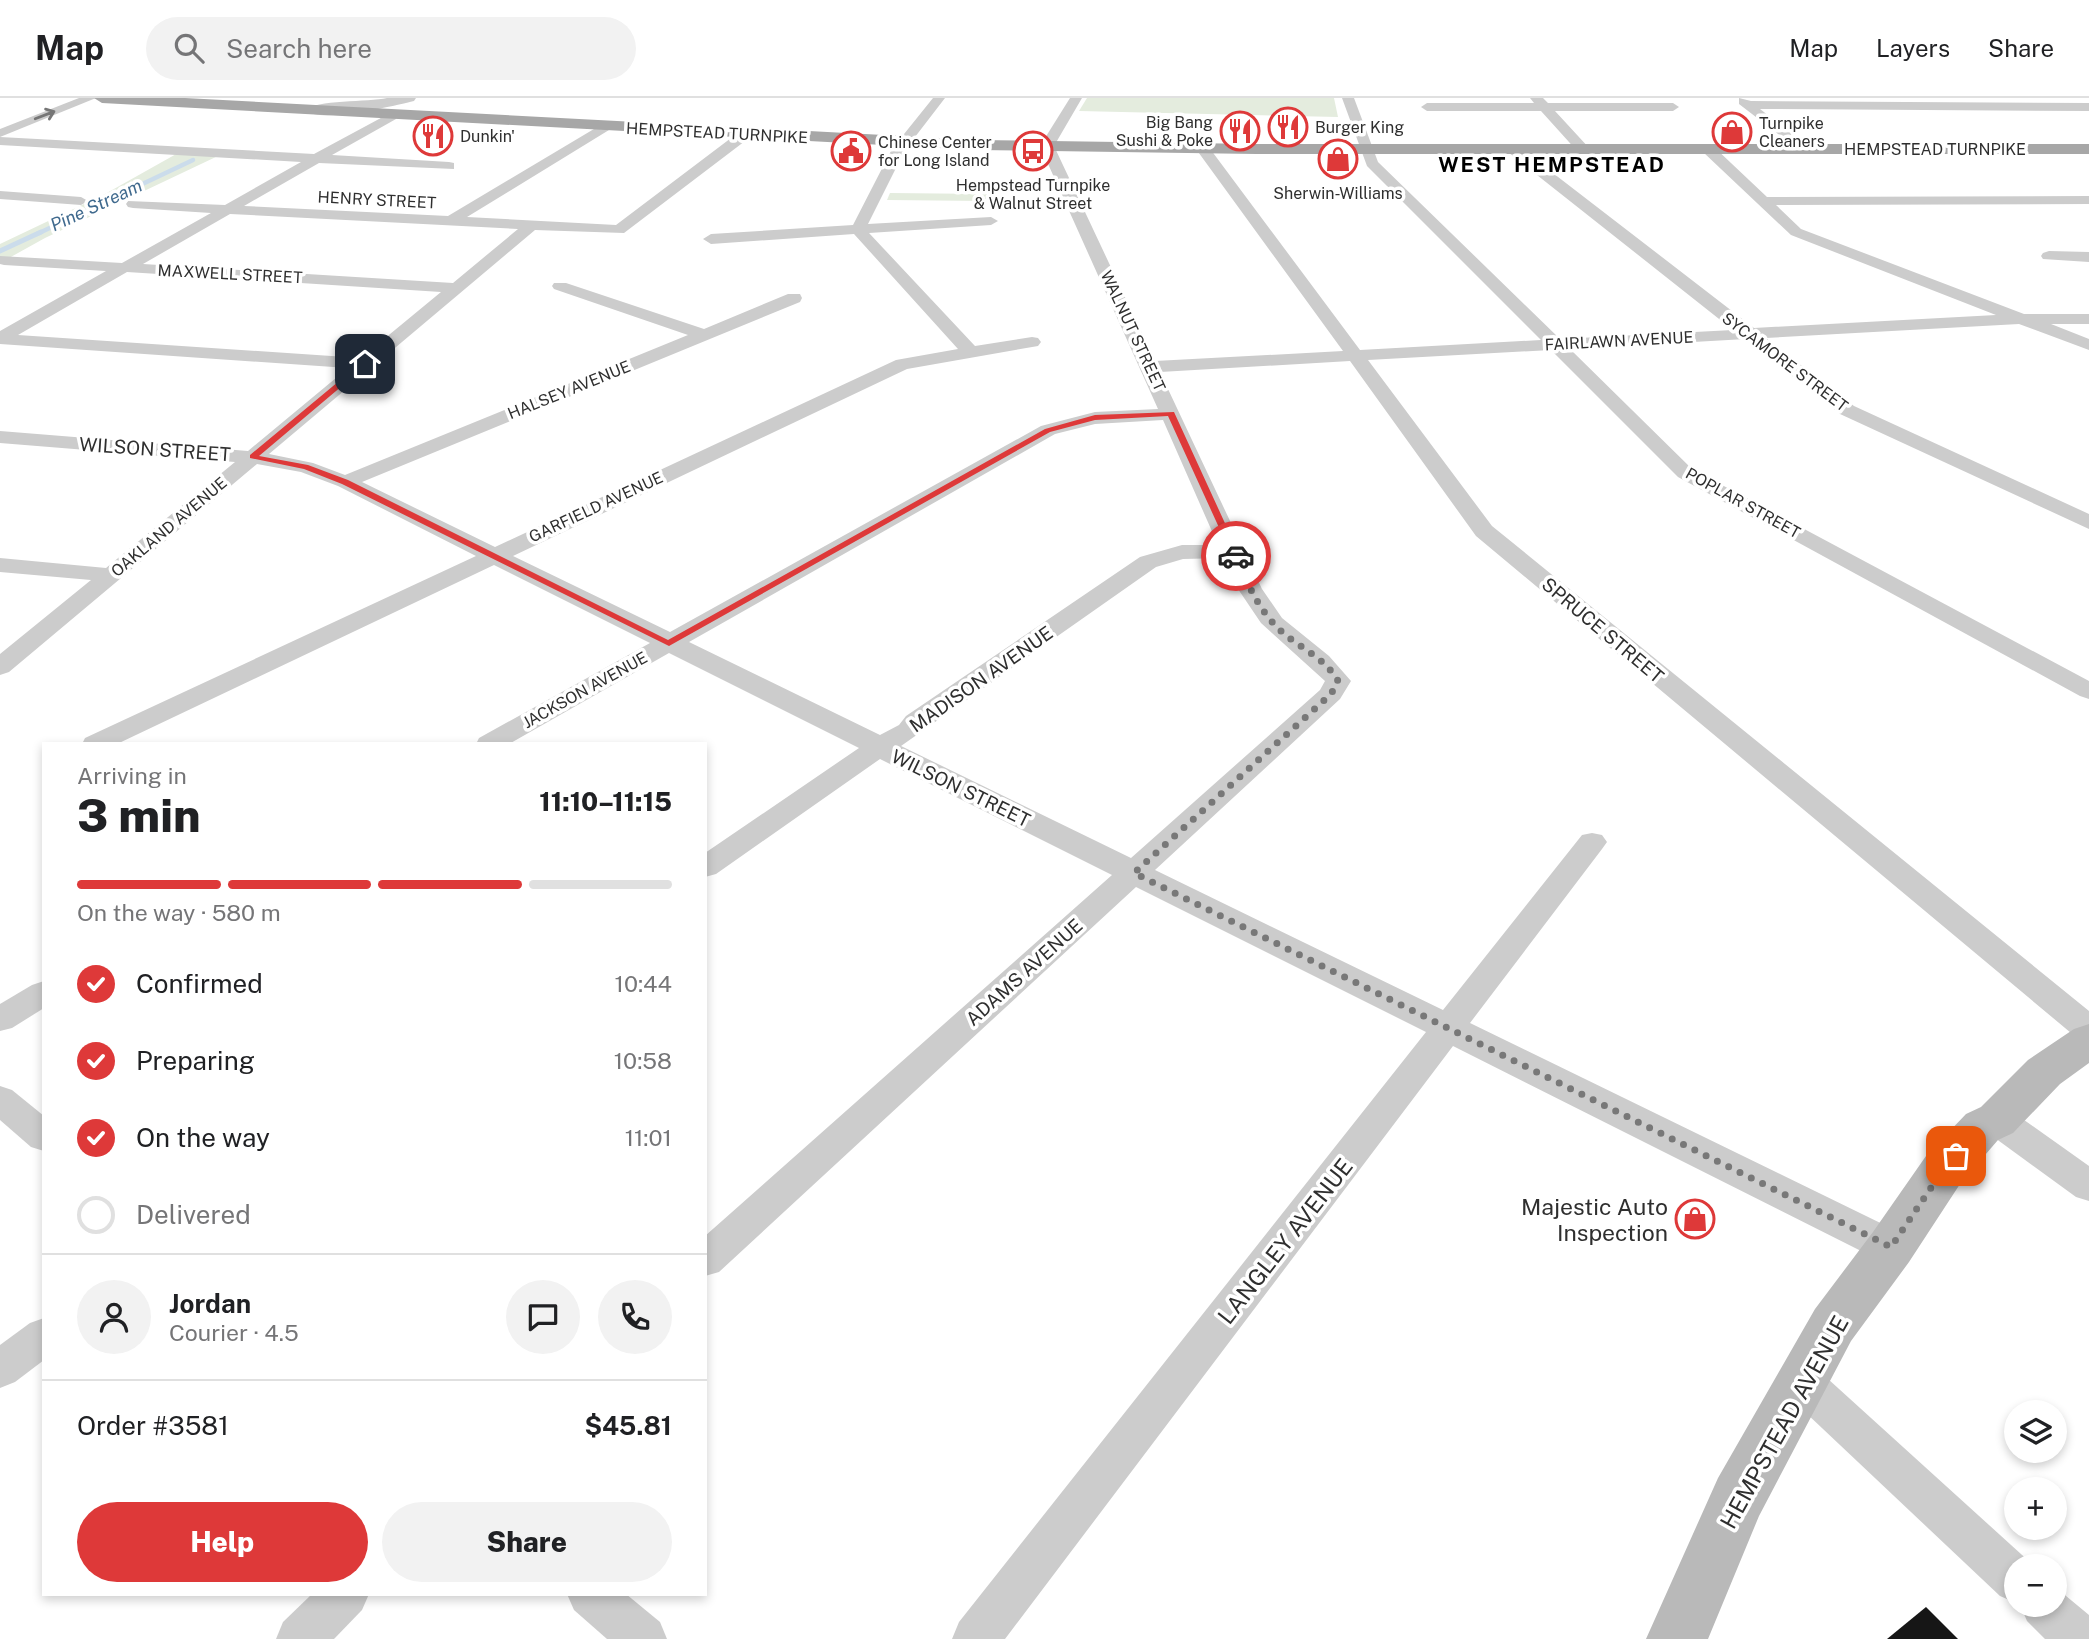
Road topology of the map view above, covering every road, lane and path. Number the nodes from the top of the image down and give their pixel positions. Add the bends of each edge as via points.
1 (90, 98) edge
2 (102, 98) edge
3 (408, 98) edge
4 (418, 98) edge
5 (939, 98) edge
6 (1076, 98) edge
7 (1348, 98) edge
8 (1743, 102) edge
9 (1540, 103) edge
10 (1427, 107) dead end
11 (1673, 107) dead end
12 (2089, 107) edge
13 (299, 110) junction
14 (392, 116) junction
15 (604, 127) junction
16 (0, 133) edge
17 (744, 135) junction
18 (0, 141) edge
19 (904, 142) junction
20 (1048, 146) junction
21 (1203, 149) junction
22 (1368, 149) junction
23 (1513, 149) junction
24 (1583, 149) junction
25 (1708, 149) junction
26 (1803, 149) junction
27 (2089, 149) edge
28 (318, 159) junction
29 (449, 166) dead end
30 (0, 195) edge
31 (2089, 200) edge
32 (81, 201) dead end
33 (1761, 201) junction
34 (133, 204) dead end
35 (230, 209) junction
36 (451, 221) junction
37 (991, 221) dead end
38 (531, 226) junction
39 (858, 230) junction
40 (711, 239) dead end
41 (2049, 256) dead end
42 (2089, 257) edge
43 (4, 261) dead end
44 (125, 268) junction
45 (560, 286) dead end
46 (456, 288) junction
47 (794, 298) dead end
48 (2020, 319) junction
49 (2089, 319) edge
50 (1747, 334) junction
51 (705, 335) junction
52 (0, 338) edge
53 (1032, 342) dead end
54 (1553, 345) junction
55 (2089, 345) edge
56 (969, 351) junction
57 (1354, 355) junction
58 (365, 364) junction
59 (1150, 366) junction
60 (1171, 414) junction
61 (0, 437) edge
62 (253, 457) junction
63 (345, 482) junction
64 (2089, 522) edge
65 (1234, 551) junction
66 (492, 556) junction
67 (0, 565) edge
68 (112, 575) junction
69 (669, 643) junction
70 (0, 667) edge
71 (1338, 681) joint
72 (2089, 691) edge
73 (99, 742) edge
74 (493, 742) edge
75 (879, 747) junction
76 (1592, 842) dead end
77 (707, 866) edge
78 (1134, 873) junction
79 (42, 994) edge
80 (0, 1019) edge
81 (1450, 1029) junction
82 (2089, 1029) edge
83 (2089, 1040) edge
84 (0, 1100) edge
85 (1997, 1120) junction
86 (42, 1135) edge
87 (2089, 1186) edge
88 (1891, 1247) junction
89 (707, 1258) edge
90 (42, 1337) edge
91 (0, 1368) edge
92 (1802, 1382) junction
93 (2004, 1569) edge
94 (344, 1596) edge
95 (592, 1596) edge
96 (2056, 1617) edge
97 (300, 1639) edge
98 (643, 1639) edge
99 (976, 1639) edge
100 (1677, 1639) edge
101 (2080, 1639) edge

16 -> 1 street
2 - 13 main road, HEMPSTEAD TURNPIKE
3 - 13 street via 361,108
4 - 14 street
5 - 19 street
6 - 20 street
7 - 22 street, POPLAR STREET
8 - 12 street
8 - 26 street
9 - 10 street
9 - 11 street
9 - 24 street
13 - 14 main road, HEMPSTEAD TURNPIKE
14 - 15 main road, HEMPSTEAD TURNPIKE
14 - 28 street
15 - 17 main road, HEMPSTEAD TURNPIKE
15 - 36 street
17 - 19 main road, HEMPSTEAD TURNPIKE
17 - 38 street, HENRY STREET via 619,230
18 - 28 street
19 - 20 main road, HEMPSTEAD TURNPIKE
19 - 39 street
20 - 21 main road, HEMPSTEAD TURNPIKE
20 - 59 street, WALNUT STREET
21 - 22 main road, HEMPSTEAD TURNPIKE
21 - 57 street, SPRUCE STREET
22 - 23 main road, HEMPSTEAD TURNPIKE
22 - 54 street, POPLAR STREET via 1371,163
23 - 24 main road, HEMPSTEAD TURNPIKE
23 - 50 street, SYCAMORE STREET
24 - 25 main road, HEMPSTEAD TURNPIKE
25 - 26 main road, HEMPSTEAD TURNPIKE
25 - 33 street
26 - 27 main road, HEMPSTEAD TURNPIKE
28 - 29 street
28 - 35 street
30 - 32 street
31 - 33 street
33 - 48 street via 1796,232
34 - 35 street, HENRY STREET
35 - 36 street, HENRY STREET
35 - 44 street
36 - 38 street, HENRY STREET
37 - 39 street
38 - 46 street, OAKLAND AVENUE
39 - 40 street
39 - 56 street
41 - 42 street
43 - 44 street, MAXWELL STREET
44 - 46 street, MAXWELL STREET
44 - 52 street
45 - 51 street
46 - 58 street, OAKLAND AVENUE
47 - 51 street, HALSEY AVENUE
48 - 49 street, FAIRLAWN AVENUE
48 - 50 street, FAIRLAWN AVENUE
48 - 55 street
50 - 54 street, FAIRLAWN AVENUE
50 - 64 street, SYCAMORE STREET via 1847,410
51 - 63 street, HALSEY AVENUE
52 - 58 street
53 - 56 street, GARFIELD AVENUE
54 - 57 street, FAIRLAWN AVENUE
54 - 72 street, POPLAR STREET via 1685,473
56 - 66 street, GARFIELD AVENUE via 902,364
57 - 59 street, FAIRLAWN AVENUE
57 - 82 street, SPRUCE STREET via 1484,531
58 - 62 street, OAKLAND AVENUE
59 - 60 street, WALNUT STREET
60 - 65 street, WALNUT STREET
60 - 69 street, JACKSON AVENUE via 1095,418 1048,430
61 - 62 street, WILSON STREET
62 - 63 street, WILSON STREET via 306,467
62 - 68 street, OAKLAND AVENUE
63 - 66 street, WILSON STREET
65 - 71 street, WALNUT STREET via 1266,616 1330,668
65 - 75 street, MADISON AVENUE via 1182,552 1148,562
66 - 69 street, WILSON STREET
66 - 73 street, GARFIELD AVENUE
67 - 68 street
68 - 70 street, OAKLAND AVENUE
69 - 74 street, JACKSON AVENUE
69 - 75 street, WILSON STREET
71 - 78 street, ADAMS AVENUE via 1331,694
75 - 77 street, MADISON AVENUE
75 - 78 street, WILSON STREET
76 - 81 street, LANGLEY AVENUE
78 - 81 street, WILSON STREET
78 - 89 street, ADAMS AVENUE
79 - 80 street
81 - 88 street, WILSON STREET
81 - 99 street, LANGLEY AVENUE
83 - 85 main road, HEMPSTEAD AVENUE via 2044,1072
84 - 86 street
85 - 87 street
85 - 88 main road, HEMPSTEAD AVENUE via 1982,1127 1943,1170
88 - 92 main road, HEMPSTEAD AVENUE via 1833,1325
90 - 91 street
92 - 93 street
92 - 100 main road, HEMPSTEAD AVENUE via 1738,1497
94 - 97 street
95 - 98 street
96 - 101 street

